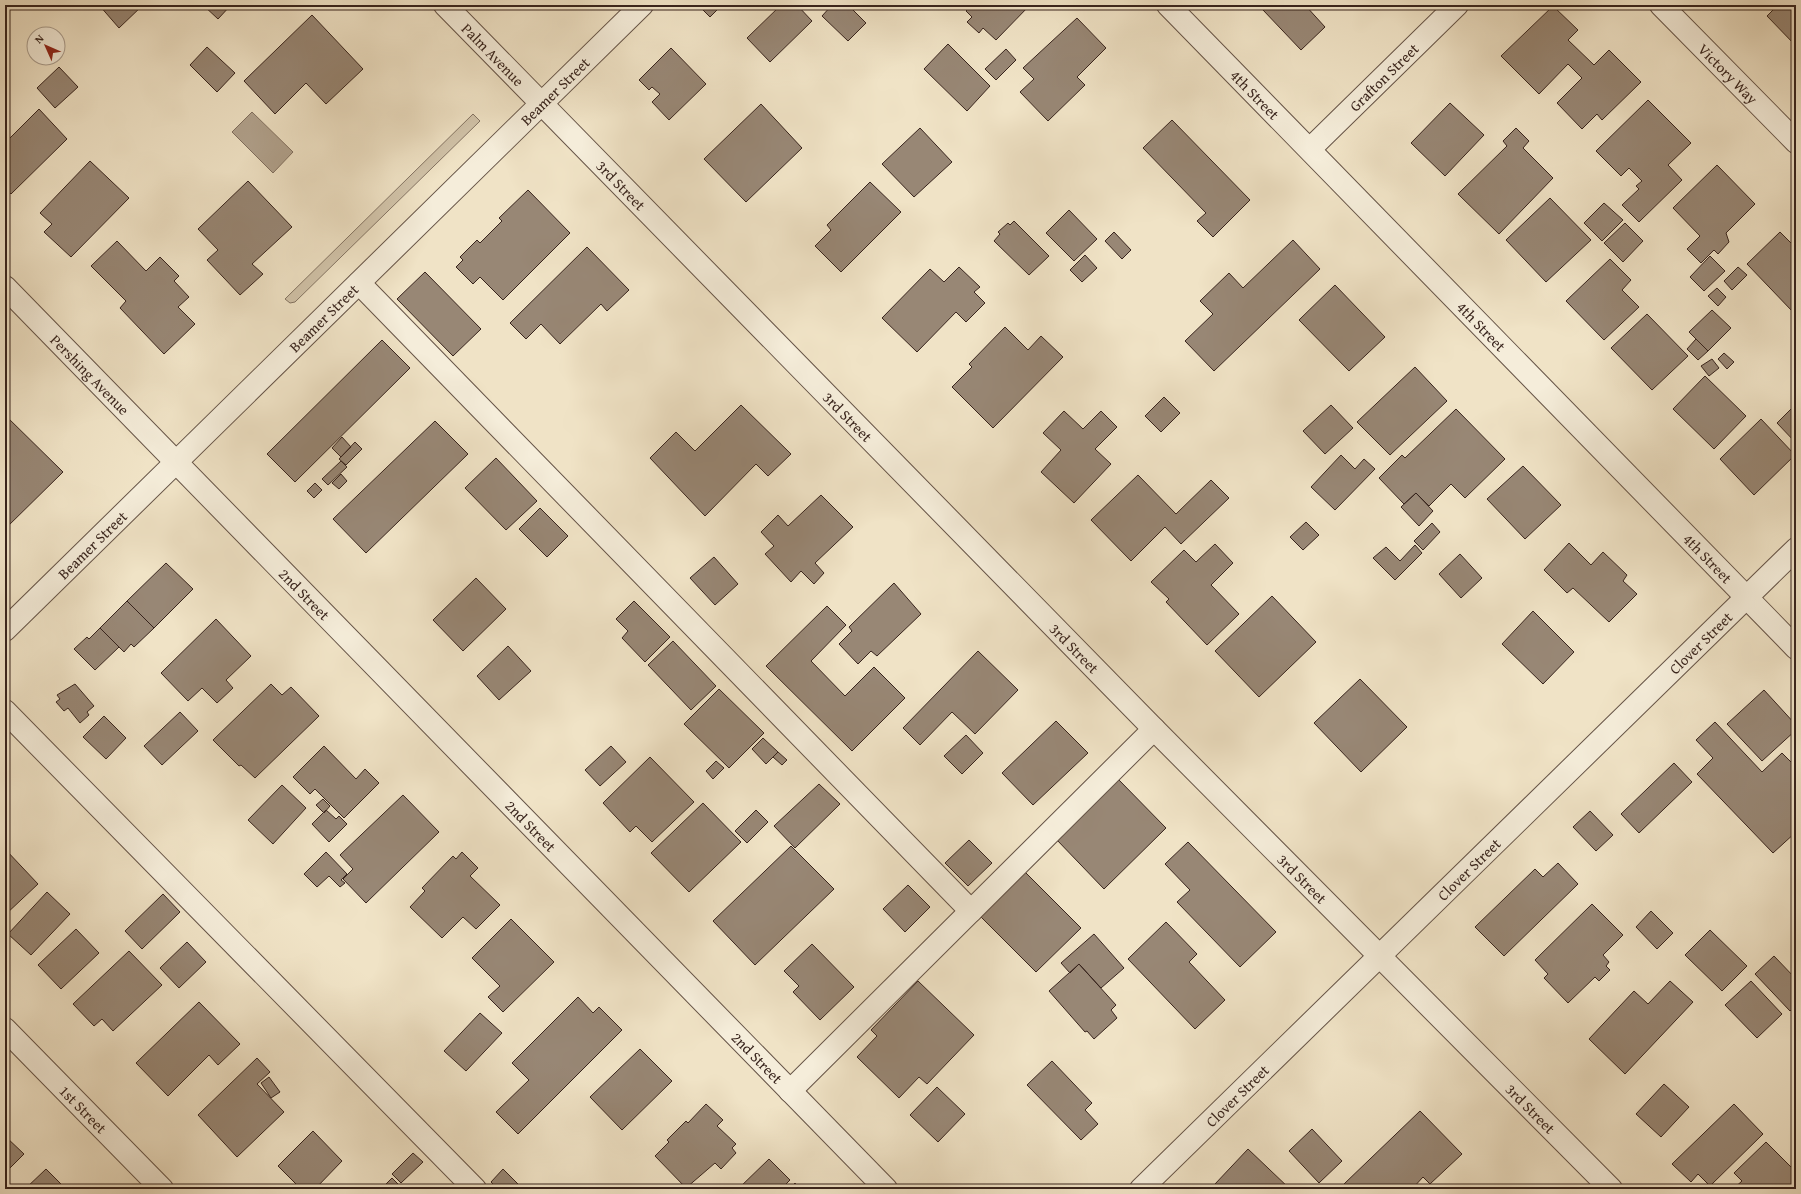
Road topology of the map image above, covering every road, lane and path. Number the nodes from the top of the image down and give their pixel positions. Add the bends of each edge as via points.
1 (445, 5) edge
2 (642, 5) edge
3 (1168, 5) edge
4 (1457, 5) edge
5 (1661, 5) edge
6 (541, 104) junction
7 (1796, 142) edge
8 (1310, 148) junction
9 (359, 283) junction
10 (5, 287) edge
11 (176, 462) junction
12 (1796, 549) edge
13 (1746, 598) junction
14 (5, 630) edge
15 (1796, 648) edge
16 (5, 711) edge
17 (1154, 729) junction
18 (971, 911) junction
19 (1381, 956) junction
20 (5, 1030) edge
21 (790, 1091) junction
22 (162, 1189) edge
23 (475, 1189) edge
24 (886, 1189) edge
25 (1141, 1189) edge
26 (1611, 1189) edge

1 - 6 street, Palm Avenue
2 - 6 street, Beamer Street
3 - 8 street, 4th Street
4 - 8 street, Grafton Street
5 - 7 street, Victory Way
6 - 9 street, Beamer Street
6 - 17 street, 3rd Street
8 - 13 street, 4th Street
9 - 11 street, Beamer Street
9 - 18 street
10 - 11 street, Pershing Avenue
11 - 14 street, Beamer Street
11 - 21 street, 2nd Street
12 - 13 street, Clover Street
13 - 15 street, 4th Street
13 - 19 street, Clover Street
16 - 23 street
17 - 18 street
17 - 19 street, 3rd Street
18 - 21 street
19 - 25 street, Clover Street
19 - 26 street, 3rd Street
20 - 22 street, 1st Street
21 - 24 street, 2nd Street

